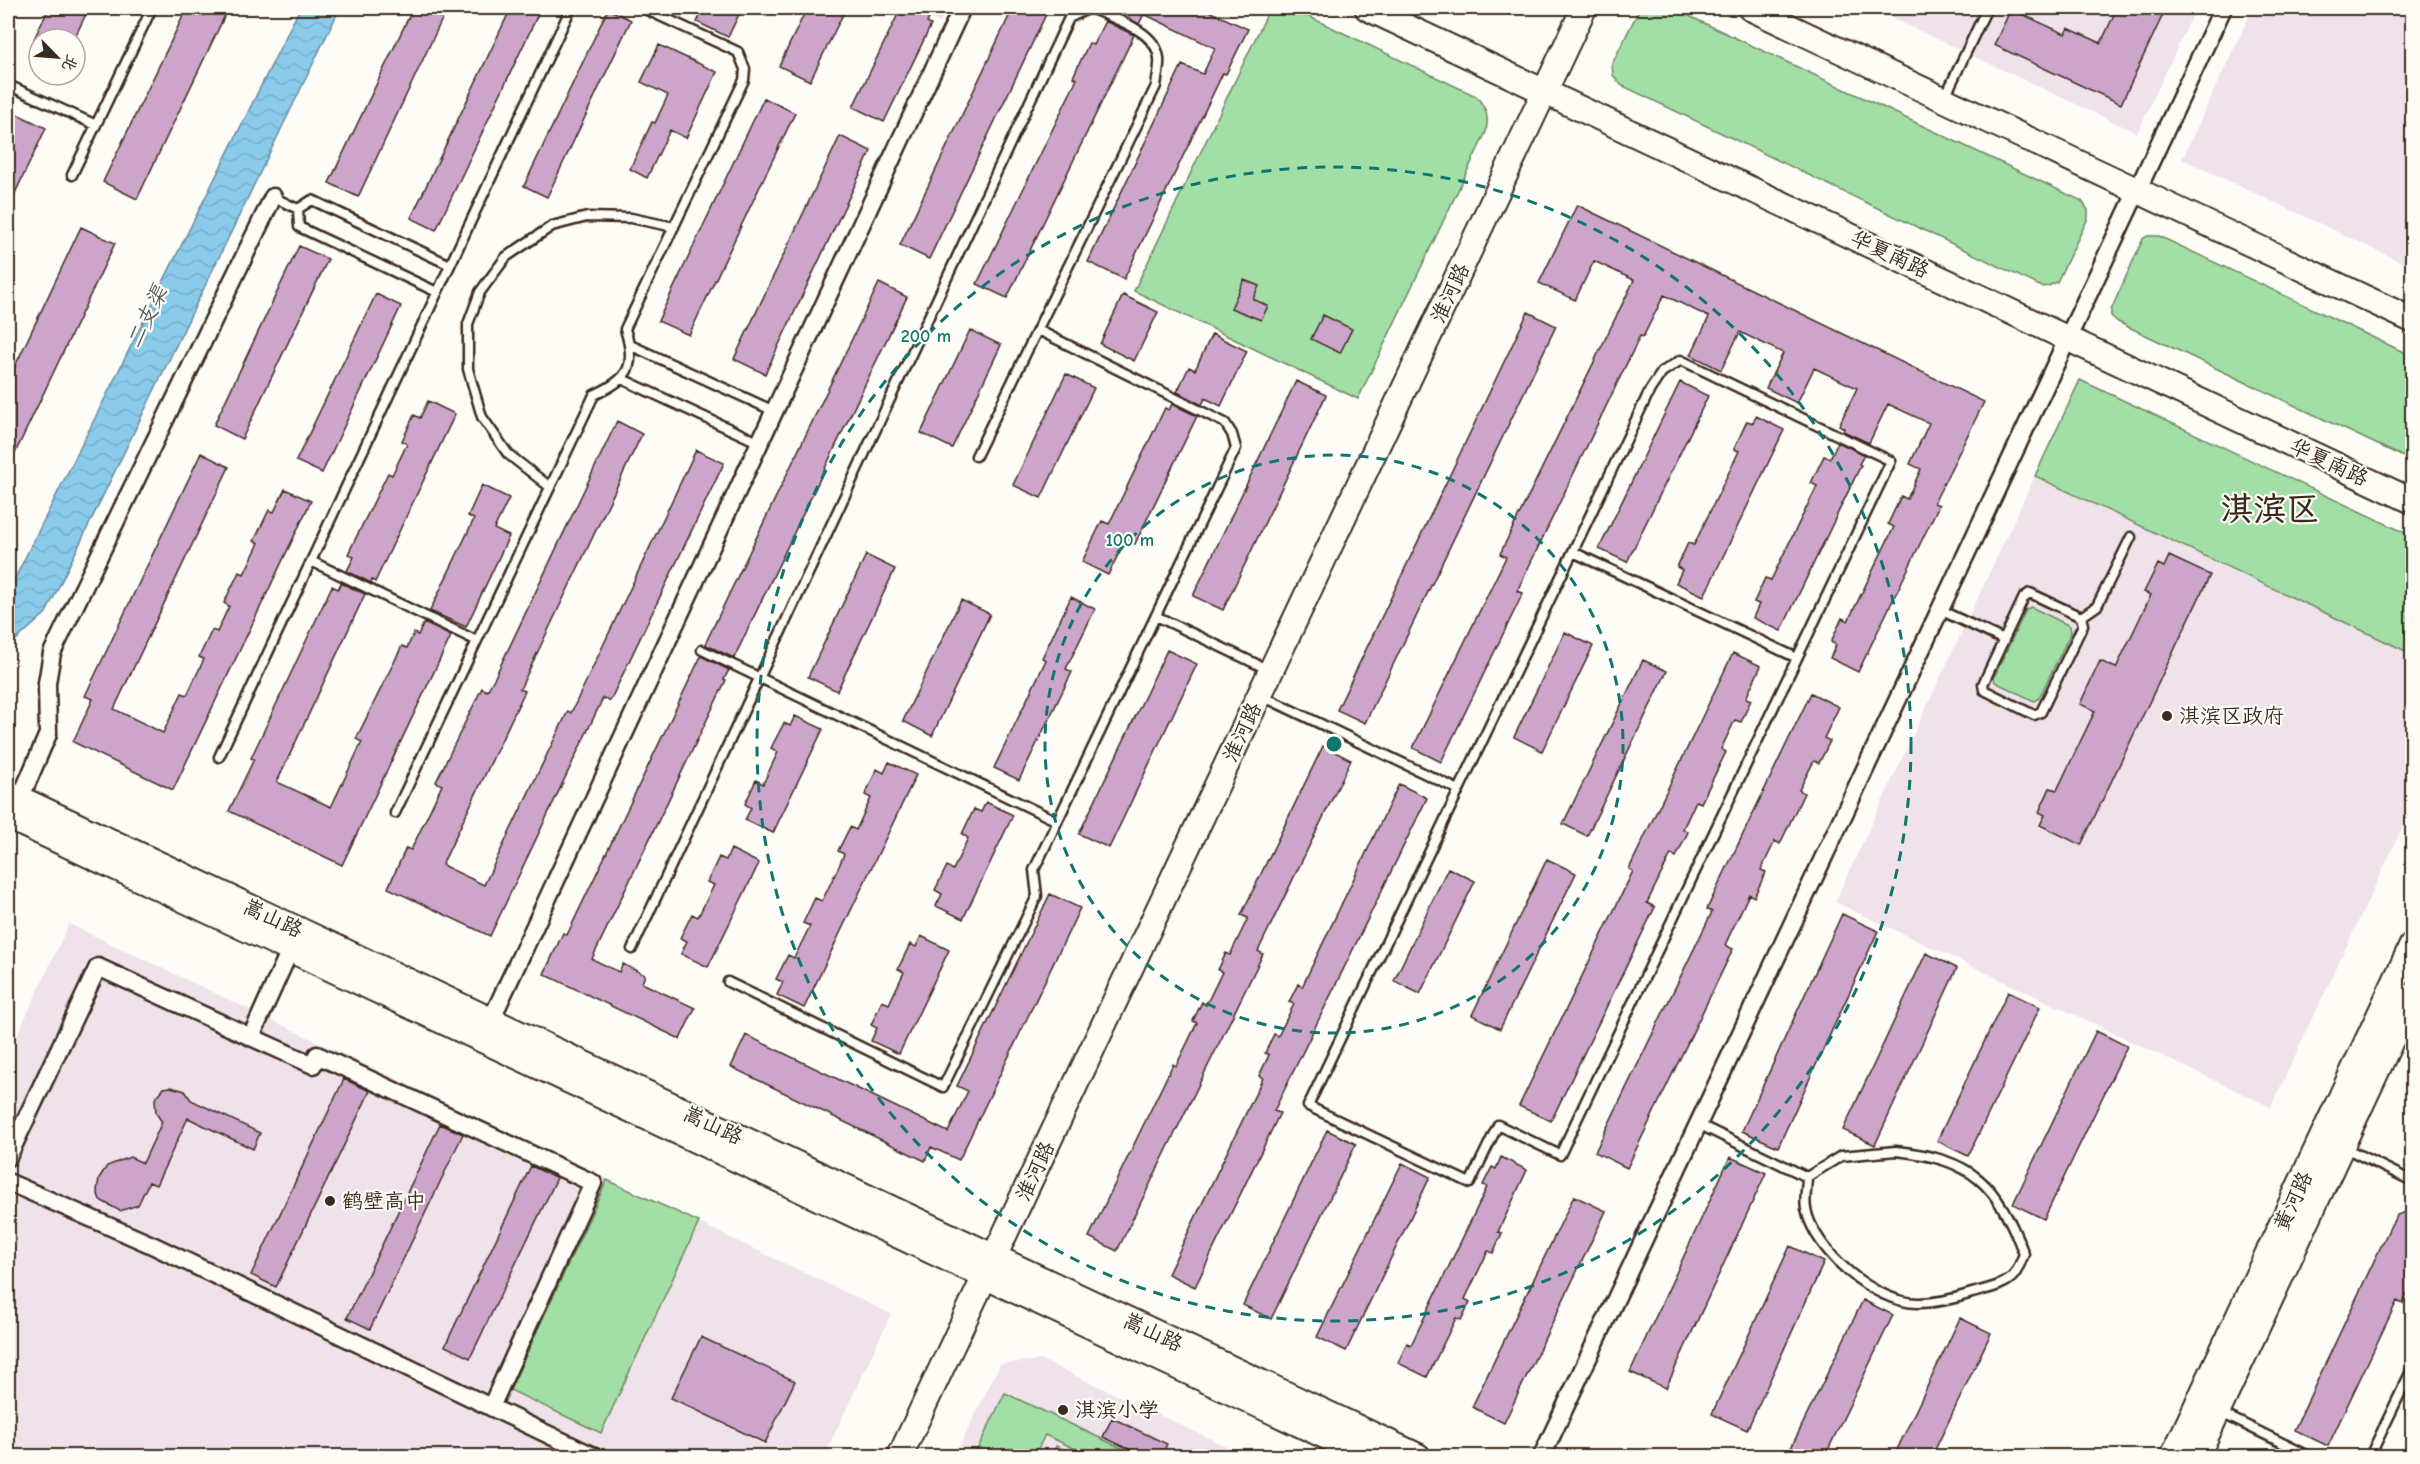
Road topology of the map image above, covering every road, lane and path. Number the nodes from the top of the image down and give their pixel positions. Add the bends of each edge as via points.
1 (152, 8) edge
2 (571, 8) edge
3 (643, 8) edge
4 (962, 8) edge
5 (1367, 8) edge
6 (1584, 8) edge
7 (1750, 8) edge
8 (1987, 8) edge
9 (2223, 8) edge
10 (8, 85) edge
11 (1545, 91) junction
12 (1944, 99) junction
13 (96, 124) junction
14 (72, 175) dead end
15 (2138, 190) junction
16 (273, 197) joint
17 (298, 210) junction
18 (674, 227) junction
19 (450, 265) junction
20 (437, 292) junction
21 (2412, 320) edge
22 (1038, 330) junction
23 (2068, 338) junction
24 (630, 345) junction
25 (622, 379) junction
26 (774, 411) junction
27 (760, 443) junction
28 (976, 456) dead end
29 (550, 487) junction
30 (2412, 501) edge
31 (2131, 537) dead end
32 (1573, 552) junction
33 (310, 561) junction
34 (1940, 610) junction
35 (1156, 616) junction
36 (2081, 617) junction
37 (2004, 640) junction
38 (477, 641) junction
39 (702, 650) dead end
40 (1797, 658) junction
41 (1271, 671) junction
42 (759, 678) junction
43 (1260, 695) junction
44 (219, 757) dead end
45 (1459, 790) junction
46 (12, 803) edge
47 (395, 813) dead end
48 (1057, 821) junction
49 (2412, 945) edge
50 (632, 949) dead end
51 (290, 950) junction
52 (728, 982) dead end
53 (2412, 996) edge
54 (491, 1020) junction
55 (251, 1037) junction
56 (1698, 1124) junction
57 (2342, 1147) junction
58 (8, 1157) edge
59 (1807, 1177) junction
60 (2412, 1181) edge
61 (8, 1182) edge
62 (990, 1267) junction
63 (2412, 1369) edge
64 (491, 1407) junction
65 (2218, 1412) junction
66 (593, 1456) edge
67 (900, 1456) edge
68 (1367, 1456) edge
69 (1418, 1456) edge
70 (1542, 1456) edge
71 (2173, 1456) edge
72 (2197, 1456) edge
73 (2309, 1456) edge
74 (2370, 1456) edge

1 - 13 lane
2 - 19 lane
3 - 18 lane via 738,52 745,69 744,80
4 - 26 street
5 - 11 street, 华夏南路
6 - 11 street, 淮河路
7 - 12 street
8 - 12 lane
9 - 15 street
10 - 13 lane
11 - 23 street, 华夏南路
11 - 41 street, 淮河路
12 - 15 street
13 - 14 lane
15 - 21 street
15 - 23 street
16 - 17 lane
16 - 46 street via 52,653 47,683 48,734
17 - 19 lane via 312,201
17 - 20 lane via 299,227
18 - 24 lane via 625,329
18 - 29 lane via 631,218 587,217 552,226 506,256 480,292 468,324 468,369 482,417 508,454
19 - 20 lane
20 - 33 lane
22 - 28 lane
22 - 35 lane via 1225,423 1232,434 1236,448
22 - 42 lane via 1156,86 1159,58 1154,42 1146,34 1090,8 1069,18
23 - 30 street, 华夏南路
23 - 34 street
24 - 25 lane via 628,373
24 - 26 lane
25 - 27 lane
25 - 29 lane via 594,395
26 - 27 street
27 - 54 street
29 - 38 lane
31 - 36 lane via 2097,606
32 - 40 lane
32 - 40 lane via 1650,390 1662,372 1681,360 1891,461
32 - 45 lane
33 - 38 lane
33 - 44 lane
34 - 37 lane
34 - 56 street
35 - 41 lane
35 - 48 lane
36 - 37 lane via 2030,593 2024,597
36 - 37 lane via 2083,625 2078,636 2041,712 2034,715 1984,690 1983,684
38 - 47 lane
39 - 42 lane
40 - 45 lane via 1560,1155 1498,1125 1470,1183 1308,1106
41 - 43 street, 淮河路
42 - 48 lane
42 - 50 lane
43 - 45 lane
43 - 62 street, 淮河路
46 - 51 street, 嵩山路
46 - 54 street, 嵩山路
48 - 52 lane via 1034,870 1037,896 943,1087
49 - 71 street, 黄河路
51 - 55 street
51 - 62 street, 嵩山路
53 - 57 street, 黄河路
54 - 62 street, 嵩山路
55 - 58 street via 98,967
55 - 64 street via 313,1065 317,1055 593,1183
56 - 59 lane
56 - 70 street
57 - 60 lane
57 - 65 street, 黄河路
59 - 59 lane via 1806,1209 1823,1246 1846,1270 1893,1299 1918,1304 1965,1296 2014,1275 2024,1254 1995,1195 1975,1174 1937,1157 1896,1151 1841,1156
61 - 64 street via 152,1245
62 - 67 street, 淮河路
62 - 68 street, 嵩山路
62 - 69 street, 嵩山路
63 - 74 lane
64 - 66 street
65 - 72 street, 黄河路
65 - 73 lane

